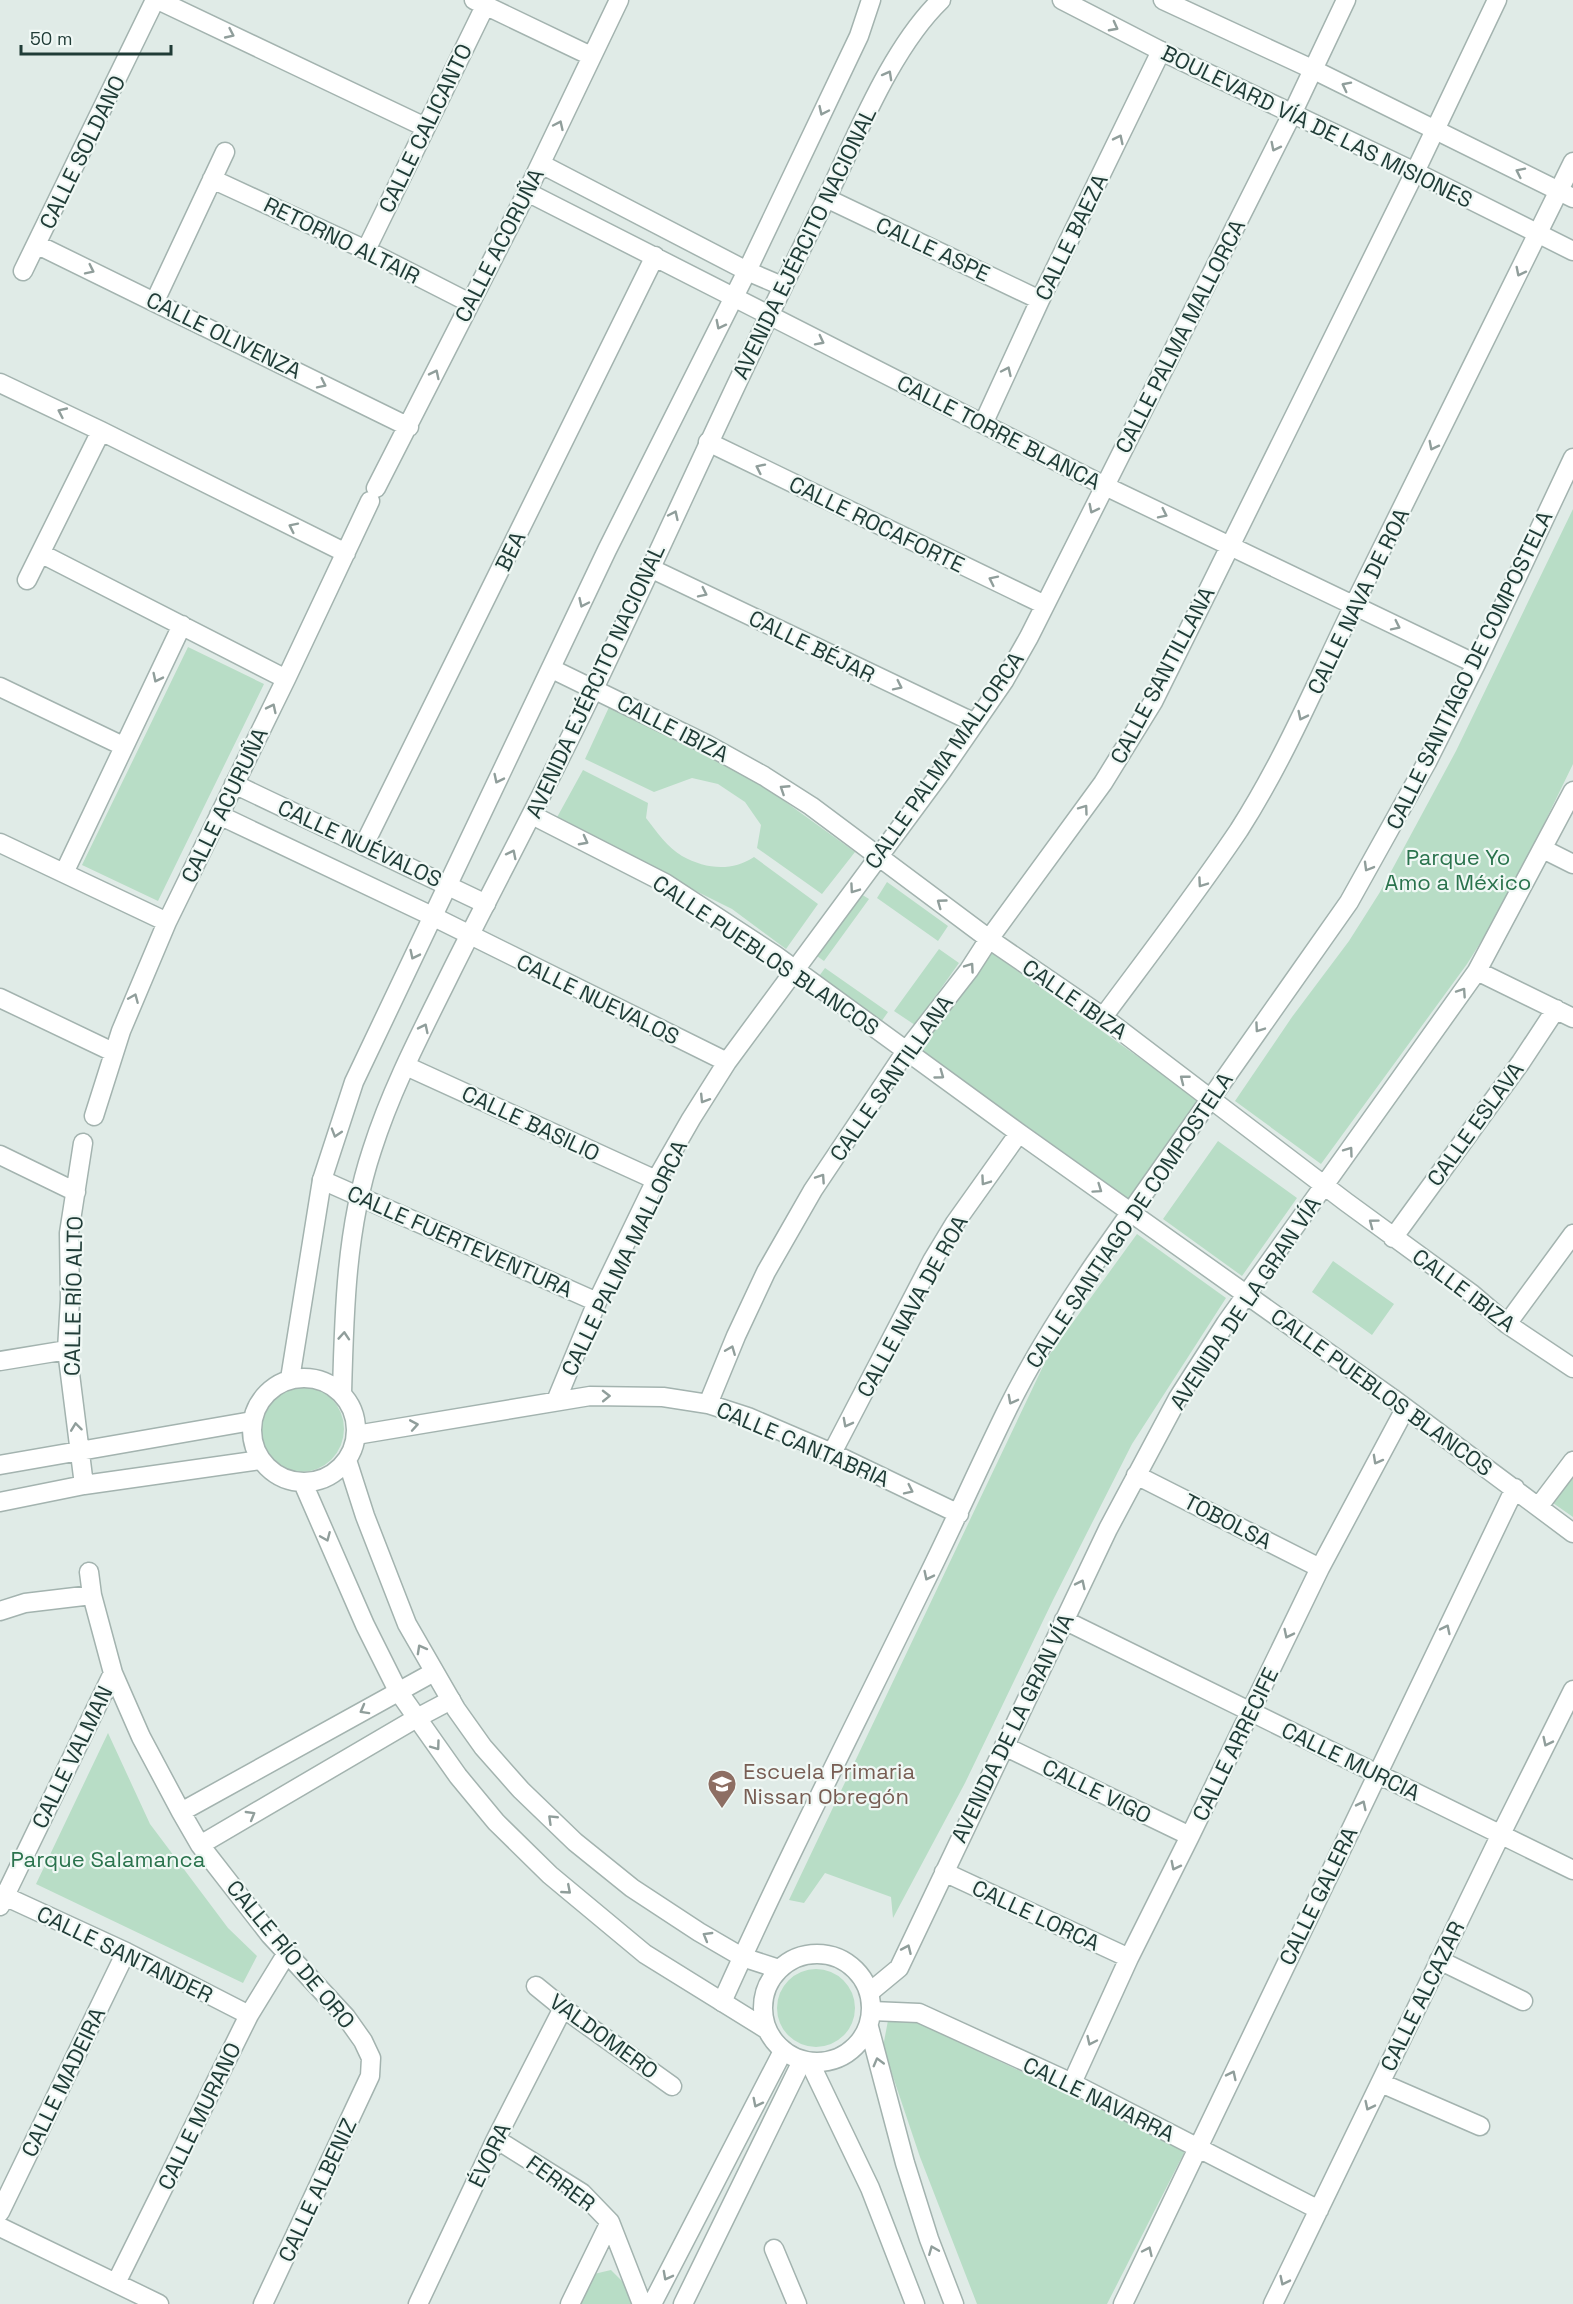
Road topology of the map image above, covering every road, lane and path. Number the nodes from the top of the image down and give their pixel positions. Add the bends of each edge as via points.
1 (157, 0) edge
2 (620, 0) edge
3 (871, 0) edge
4 (941, 0) edge
5 (1062, 0) edge
6 (1163, 0) edge
7 (1346, 0) edge
8 (1497, 0) edge
9 (479, 3) edge
10 (1185, 5) edge
11 (1161, 51) junction
12 (591, 56) junction
13 (1312, 69) junction
14 (1292, 114) junction
15 (425, 127) junction
16 (1434, 130) junction
17 (225, 152) dead end
18 (1573, 162) edge
19 (541, 164) junction
20 (1415, 172) junction
21 (213, 179) junction
22 (527, 192) junction
23 (1566, 195) edge
24 (826, 198) junction
25 (1539, 234) junction
26 (38, 245) junction
27 (366, 250) junction
28 (1573, 251) edge
29 (655, 256) junction
30 (23, 271) dead end
31 (747, 271) junction
32 (782, 286) junction
33 (734, 296) junction
34 (1040, 300) junction
35 (155, 301) junction
36 (470, 303) junction
37 (768, 314) junction
38 (0, 383) edge
39 (983, 424) junction
40 (409, 427) junction
41 (101, 431) junction
42 (708, 442) junction
43 (1573, 458) edge
44 (1105, 486) junction
45 (373, 495) joint
46 (1231, 546) junction
47 (346, 553) junction
48 (42, 554) junction
49 (650, 568) junction
50 (27, 580) dead end
51 (1045, 605) junction
52 (1354, 605) junction
53 (183, 625) junction
54 (1476, 664) junction
55 (552, 669) junction
56 (286, 679) junction
57 (0, 687) edge
58 (594, 688) junction
59 (975, 723) junction
60 (123, 746) junction
61 (234, 784) junction
62 (1573, 791) edge
63 (219, 815) junction
64 (532, 815) junction
65 (0, 843) edge
66 (364, 845) junction
67 (1543, 849) junction
68 (877, 856) junction
69 (1573, 864) edge
70 (64, 873) junction
71 (447, 884) junction
72 (486, 904) junction
73 (432, 916) junction
74 (166, 922) junction
75 (470, 935) junction
76 (989, 939) junction
77 (796, 971) junction
78 (1477, 971) junction
79 (0, 998) edge
80 (1556, 1010) junction
81 (1103, 1017) junction
82 (1573, 1018) edge
83 (906, 1051) junction
84 (113, 1052) junction
85 (727, 1062) junction
86 (406, 1066) junction
87 (1209, 1099) junction
88 (94, 1116) dead end
89 (1019, 1133) junction
90 (83, 1143) dead end
91 (0, 1155) edge
92 (322, 1180) junction
93 (656, 1180) junction
94 (1324, 1186) junction
95 (76, 1192) junction
96 (358, 1196) junction
97 (1130, 1211) junction
98 (1573, 1234) edge
99 (1393, 1238) junction
100 (1247, 1293) junction
101 (597, 1302) junction
102 (1507, 1324) junction
103 (67, 1350) junction
104 (0, 1361) edge
105 (1573, 1368) edge
106 (290, 1379) junction
107 (342, 1394) junction
108 (556, 1401) junction
109 (708, 1404) junction
110 (1405, 1409) junction
111 (252, 1421) junction
112 (356, 1435) junction
113 (79, 1451) junction
114 (831, 1453) junction
115 (260, 1460) junction
116 (347, 1460) junction
117 (1573, 1461) edge
118 (0, 1465) edge
119 (1136, 1475) junction
120 (303, 1483) junction
121 (84, 1485) junction
122 (1515, 1488) junction
123 (0, 1502) edge
124 (1539, 1506) junction
125 (959, 1514) junction
126 (1573, 1533) edge
127 (1320, 1568) junction
128 (89, 1572) dead end
129 (92, 1595) junction
130 (0, 1611) edge
131 (1064, 1620) junction
132 (434, 1672) junction
133 (113, 1673) junction
134 (1573, 1690) edge
135 (398, 1691) junction
136 (451, 1700) junction
137 (1250, 1712) junction
138 (415, 1719) junction
139 (1565, 1724) edge
140 (1004, 1746) junction
141 (1377, 1773) junction
142 (181, 1812) junction
143 (1190, 1836) junction
144 (1500, 1836) junction
145 (200, 1845) junction
146 (1573, 1870) edge
147 (944, 1872) junction
148 (2, 1898) edge
149 (126, 1952) junction
150 (287, 1953) junction
151 (742, 1957) junction
152 (1129, 1958) junction
153 (1439, 1960) junction
154 (779, 1969) junction
155 (536, 1986) dead end
156 (870, 1992) junction
157 (1523, 2001) dead end
158 (722, 2002) junction
159 (563, 2008) junction
160 (249, 2015) junction
161 (870, 2019) junction
162 (766, 2029) junction
163 (783, 2051) junction
164 (806, 2062) junction
165 (370, 2076) joint
166 (1072, 2083) junction
167 (1381, 2083) junction
168 (672, 2086) dead end
169 (1480, 2126) dead end
170 (496, 2139) junction
171 (1197, 2148) junction
172 (1319, 2210) junction
173 (0, 2212) edge
174 (610, 2222) junction
175 (0, 2228) edge
176 (774, 2249) dead end
177 (116, 2283) junction
178 (159, 2304) edge
179 (263, 2304) edge
180 (418, 2304) edge
181 (570, 2304) edge
182 (642, 2304) edge
183 (652, 2304) edge
184 (683, 2304) edge
185 (797, 2304) edge
186 (915, 2304) edge
187 (954, 2304) edge
188 (1123, 2304) edge
189 (1273, 2304) edge

1 -> 15 street
1 - 26 street, CALLE SOLDANO
2 - 12 street, CALLE ACORUÑA
3 -> 31 street, AVENIDA EJÉRCITO NACIONAL via 859,36
24 -> 4 street, AVENIDA EJÉRCITO NACIONAL via 908,40
5 -> 11 street, BOULEVARD VÍA DE LAS MISIONES
6 - 10 street, BOULEVARD VÍA DE LAS MISIONES
7 - 13 street, CALLE PALMA MALLORCA
8 - 16 street, CALLE SANTILLANA
9 - 12 street
9 - 15 street, CALLE CALICANTO
10 - 13 street, BOULEVARD VÍA DE LAS MISIONES
11 - 14 street, BOULEVARD VÍA DE LAS MISIONES
34 -> 11 street, CALLE BAEZA
19 -> 12 street, CALLE ACORUÑA
13 - 14 street, CALLE PALMA MALLORCA
16 -> 13 street, BOULEVARD VÍA DE LAS MISIONES
14 - 20 street, BOULEVARD VÍA DE LAS MISIONES
14 -> 44 street, CALLE PALMA MALLORCA
15 - 27 street, CALLE CALICANTO
16 - 20 street, CALLE SANTILLANA
23 -> 16 street, BOULEVARD VÍA DE LAS MISIONES
17 - 21 street
18 - 23 street, CALLE NAVA DE ROA
19 - 22 street, CALLE ACORUÑA
19 - 31 street
20 - 25 street, BOULEVARD VÍA DE LAS MISIONES
20 - 46 street, CALLE SANTILLANA
21 - 27 street, RETORNO ALTAIR
21 - 35 street
22 - 29 street, CALLE TORRE BLANCA
22 - 36 street, CALLE ACORUÑA
23 - 25 street, CALLE NAVA DE ROA
24 - 32 street, AVENIDA EJÉRCITO NACIONAL
24 - 34 street, CALLE ASPE
25 - 28 street, BOULEVARD VÍA DE LAS MISIONES
25 -> 52 street, CALLE NAVA DE ROA
26 - 30 street, CALLE SOLDANO
26 -> 35 street, CALLE OLIVENZA
27 - 36 street, RETORNO ALTAIR
29 - 33 street, CALLE TORRE BLANCA
29 - 66 street, BEA
31 - 32 street
31 - 33 street, AVENIDA EJÉRCITO NACIONAL
32 - 37 street, AVENIDA EJÉRCITO NACIONAL
33 - 37 street, CALLE TORRE BLANCA
33 -> 55 street, AVENIDA EJÉRCITO NACIONAL
39 -> 34 street, CALLE BAEZA
35 -> 40 street, CALLE OLIVENZA
40 -> 36 street, CALLE ACORUÑA
37 -> 39 street, CALLE TORRE BLANCA
37 - 42 street, AVENIDA EJÉRCITO NACIONAL
41 -> 38 street
39 - 44 street, CALLE TORRE BLANCA
40 - 45 street, CALLE ACORUÑA
47 -> 41 street
41 - 48 street
49 -> 42 street, AVENIDA EJÉRCITO NACIONAL
51 -> 42 street, CALLE ROCAFORTE
43 - 54 street, CALLE SANTIAGO DE COMPOSTELA
44 -> 46 street, CALLE TORRE BLANCA
44 -> 51 street, CALLE PALMA MALLORCA
45 - 47 street, CALLE ACURUÑA
46 - 52 street, CALLE TORRE BLANCA
76 -> 46 street, CALLE SANTILLANA via 1129,743
47 - 56 street, CALLE ACURUÑA
48 - 50 street
48 - 53 street
49 - 58 street, AVENIDA EJÉRCITO NACIONAL
49 -> 59 street, CALLE BÉJAR
51 - 59 street, CALLE PALMA MALLORCA via 1004,681
52 -> 54 street, CALLE TORRE BLANCA
52 -> 81 street, CALLE NAVA DE ROA via 1300,721 1239,829
53 - 56 street
53 -> 60 street
54 -> 87 street, CALLE SANTIAGO DE COMPOSTELA via 1427,762 1348,902
55 - 58 street, CALLE IBIZA
55 -> 71 street, AVENIDA EJÉRCITO NACIONAL
61 -> 56 street, CALLE ACURUÑA
57 - 60 street
58 - 64 street, AVENIDA EJÉRCITO NACIONAL
68 -> 58 street, CALLE IBIZA via 765,776
59 - 68 street, CALLE PALMA MALLORCA
60 - 70 street
61 - 63 street, CALLE ACURUÑA
61 - 66 street, CALLE NUÉVALOS
62 - 67 street, AVENIDA DE LA GRAN VÍA
63 - 73 street
63 - 74 street, CALLE ACURUÑA
72 -> 64 street, AVENIDA EJÉRCITO NACIONAL
64 -> 77 street, CALLE PUEBLOS BLANCOS via 696,901
65 - 70 street
66 - 71 street, CALLE NUÉVALOS
67 - 69 street
67 - 78 street, AVENIDA DE LA GRAN VÍA
76 -> 68 street, CALLE IBIZA
68 -> 77 street, CALLE PALMA MALLORCA
70 - 74 street
71 - 72 street, CALLE NUÉVALOS
71 - 73 street, AVENIDA EJÉRCITO NACIONAL
72 - 75 street, AVENIDA EJÉRCITO NACIONAL
73 - 75 street, CALLE NUÉVALOS
73 -> 92 street, AVENIDA EJÉRCITO NACIONAL via 354,1082
84 -> 74 street, CALLE ACURUÑA
75 - 85 street, CALLE NUEVALOS
86 -> 75 street, AVENIDA EJÉRCITO NACIONAL
76 - 81 street, CALLE IBIZA
83 -> 76 street, CALLE SANTILLANA
77 - 83 street, CALLE PUEBLOS BLANCOS
77 - 85 street, CALLE PALMA MALLORCA
78 - 80 street
94 -> 78 street, AVENIDA DE LA GRAN VÍA
79 - 84 street
80 - 82 street
80 - 99 street, CALLE ESLAVA
87 -> 81 street, CALLE IBIZA
83 -> 89 street, CALLE PUEBLOS BLANCOS
109 -> 83 street, CALLE SANTILLANA via 766,1272 813,1190
84 - 88 street, CALLE ACURUÑA
85 -> 93 street, CALLE PALMA MALLORCA
86 - 93 street, CALLE BASILIO
86 - 96 street, AVENIDA EJÉRCITO NACIONAL
87 - 94 street, CALLE IBIZA
87 - 97 street, CALLE SANTIAGO DE COMPOSTELA
89 -> 97 street, CALLE PUEBLOS BLANCOS
89 -> 114 street, CALLE NAVA DE ROA via 932,1261
90 - 95 street, CALLE RÍO ALTO
91 - 95 street
92 - 96 street, CALLE FUERTEVENTURA
92 - 106 street, AVENIDA EJÉRCITO NACIONAL
93 - 101 street, CALLE PALMA MALLORCA
99 -> 94 street, CALLE IBIZA
94 - 100 street, AVENIDA DE LA GRAN VÍA
95 - 103 street, CALLE RÍO ALTO via 69,1233
96 - 101 street, CALLE FUERTEVENTURA
107 -> 96 street, AVENIDA EJÉRCITO NACIONAL via 351,1243
97 - 100 street, CALLE PUEBLOS BLANCOS
97 -> 125 street, CALLE SANTIAGO DE COMPOSTELA via 1033,1361
98 - 102 street
99 - 102 street, CALLE IBIZA
100 - 110 street, CALLE PUEBLOS BLANCOS
100 - 119 street, AVENIDA DE LA GRAN VÍA via 1182,1390
101 - 108 street, CALLE PALMA MALLORCA
102 - 105 street, CALLE IBIZA
103 - 104 street
113 -> 103 street, CALLE RÍO ALTO
106 - 107 street via 318,1380
106 - 111 street via 269,1391
107 - 112 street via 353,1413
108 -> 109 street, CALLE CANTABRIA via 590,1396 652,1396
112 -> 108 street, CALLE CANTABRIA
109 - 114 street, CALLE CANTABRIA
110 - 122 street, CALLE PUEBLOS BLANCOS
110 -> 127 street, CALLE ARRECIFE
111 - 113 street
111 - 115 street via 251,1435
112 - 116 street
113 - 118 street
113 - 121 street, CALLE RÍO ALTO
114 -> 125 street, CALLE CANTABRIA
115 - 120 street via 271,1472
115 - 121 street
116 - 120 street via 328,1477
132 -> 116 street via 407,1624
117 - 124 street
119 - 127 street, TOBOLSA
131 -> 119 street, AVENIDA DE LA GRAN VÍA
120 -> 135 street
121 - 123 street
122 - 124 street, CALLE PUEBLOS BLANCOS
141 -> 122 street, CALLE GALERA
124 - 126 street, CALLE PUEBLOS BLANCOS
125 -> 151 street, CALLE SANTIAGO DE COMPOSTELA
127 -> 137 street, CALLE ARRECIFE
128 - 129 street, CALLE RÍO DE ORO
129 - 130 street via 25,1603
129 - 133 street, CALLE RÍO DE ORO
131 - 137 street, CALLE MURCIA
131 - 140 street, AVENIDA DE LA GRAN VÍA
132 - 135 street
132 - 136 street
133 - 142 street, CALLE RÍO DE ORO
133 - 148 street, CALLE VALMAN
134 - 139 street, CALLE ALCAZAR
135 - 138 street
135 -> 142 street
136 - 138 street
151 -> 136 street via 632,1888 575,1842 490,1756
137 - 141 street, CALLE MURCIA
137 - 143 street, CALLE ARRECIFE
145 -> 138 street
138 -> 158 street via 496,1822 550,1875 645,1954
139 -> 144 street, CALLE ALCAZAR
140 - 143 street, CALLE VIGO
140 - 147 street, AVENIDA DE LA GRAN VÍA
141 - 144 street, CALLE MURCIA
171 -> 141 street, CALLE GALERA
142 - 145 street, CALLE RÍO DE ORO
143 -> 152 street, CALLE ARRECIFE
144 - 146 street, CALLE MURCIA
144 - 153 street, CALLE ALCAZAR
145 - 150 street, CALLE RÍO DE ORO
147 - 152 street, CALLE LORCA
156 -> 147 street, AVENIDA DE LA GRAN VÍA via 899,1968
148 - 149 street, CALLE SANTANDER
149 - 160 street, CALLE SANTANDER
149 - 173 street, CALLE MADEIRA
150 - 160 street, CALLE MURANO
150 - 165 street, CALLE RÍO DE ORO via 363,2041 371,2058
151 - 154 street
151 - 158 street, CALLE SANTIAGO DE COMPOSTELA
152 -> 166 street, CALLE ARRECIFE
153 - 157 street
153 - 167 street, CALLE ALCAZAR
154 - 156 street via 794,1958 812,1953 831,1955 848,1962
154 - 162 street via 766,1987 762,2008
155 - 159 street, VALDOMERO
156 - 161 street
158 - 162 street
159 - 168 street, VALDOMERO
159 - 170 street, ÉVORA
160 - 177 street, CALLE MURANO
161 - 164 street via 860,2043 846,2055 829,2062
161 - 166 street, CALLE NAVARRA via 919,2013
187 -> 161 street via 908,2174
162 - 163 street
163 - 164 street
163 -> 183 street
164 - 184 street
164 - 186 street via 870,2188
165 - 179 street, CALLE ALBENIZ
166 - 171 street, CALLE NAVARRA
167 - 169 street
167 -> 172 street, CALLE ALCAZAR
170 - 174 street, FERRER via 582,2193
170 - 180 street, ÉVORA
171 - 172 street, CALLE NAVARRA
188 -> 171 street, CALLE GALERA
172 -> 189 street, CALLE ALCAZAR
174 - 181 street
174 - 182 street, FERRER
175 - 177 street
176 - 185 street
177 - 178 street

